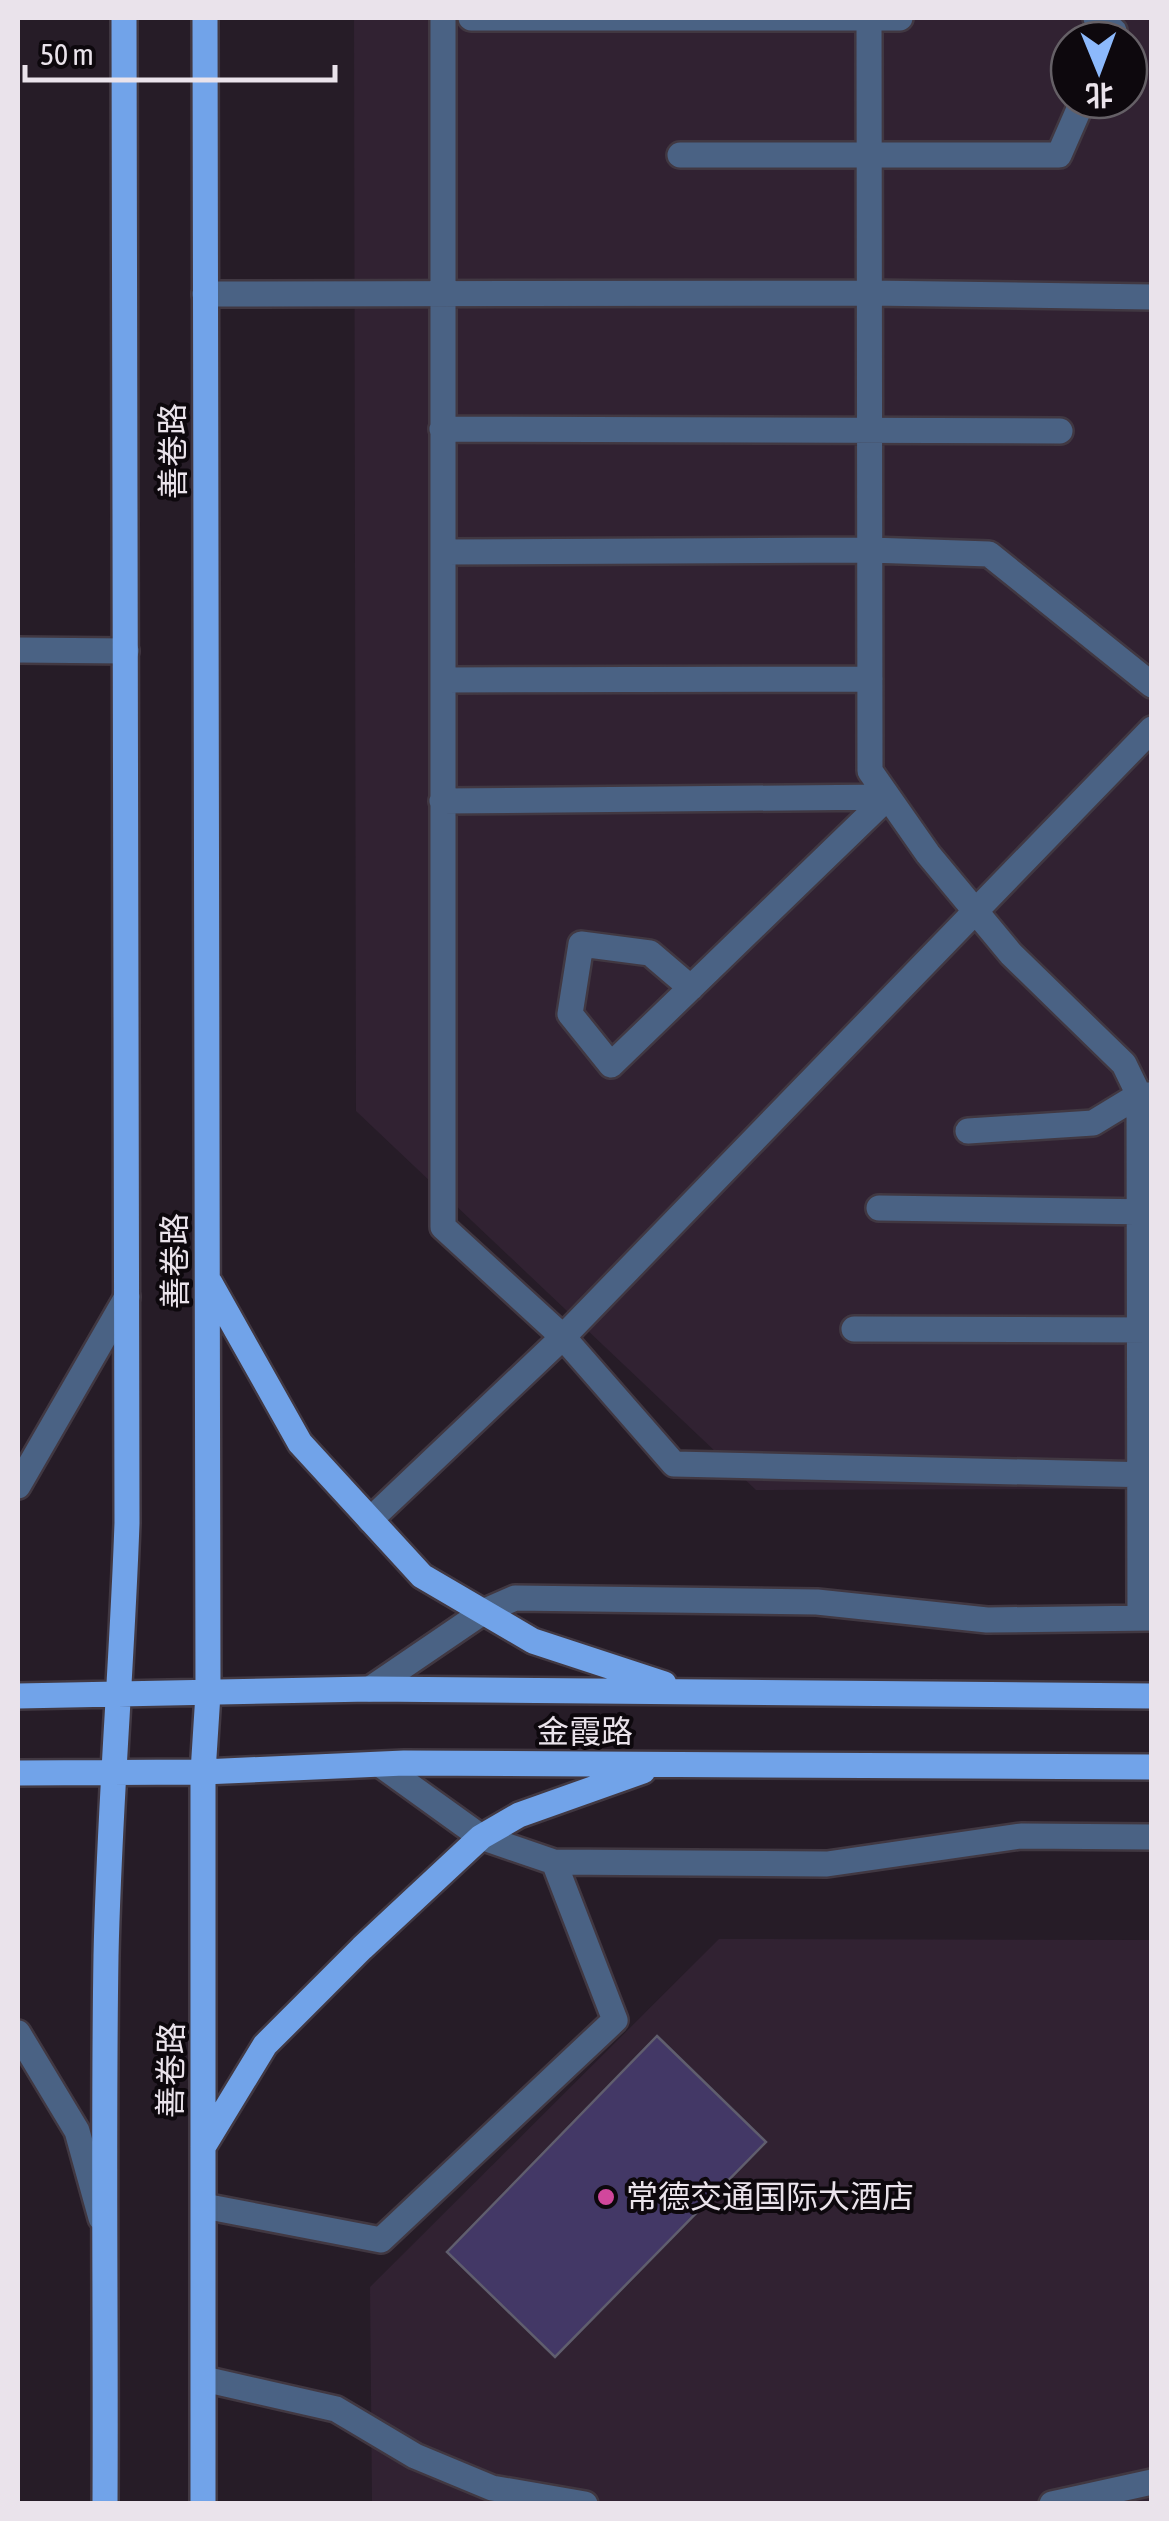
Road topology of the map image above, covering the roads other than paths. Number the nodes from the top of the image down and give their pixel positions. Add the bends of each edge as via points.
1 (124, 18) edge
2 (205, 18) edge
3 (443, 18) edge
4 (471, 18) edge
5 (869, 18) edge
6 (900, 18) edge
7 (1074, 120) edge
8 (680, 155) dead end
9 (869, 155) junction
10 (869, 293) junction
11 (205, 294) junction
12 (442, 294) junction
13 (1152, 297) edge
14 (442, 429) junction
15 (869, 429) junction
16 (1060, 431) dead end
17 (870, 550) junction
18 (443, 552) junction
19 (18, 650) edge
20 (126, 650) junction
21 (443, 680) junction
22 (870, 680) junction
23 (1152, 685) edge
24 (1152, 730) edge
25 (888, 796) junction
26 (442, 801) junction
27 (976, 911) junction
28 (691, 988) junction
29 (1145, 1095) edge
30 (968, 1131) dead end
31 (879, 1208) dead end
32 (1146, 1212) edge
33 (208, 1279) junction
34 (128, 1297) junction
35 (854, 1329) dead end
36 (1146, 1330) edge
37 (563, 1337) junction
38 (1146, 1474) edge
39 (18, 1486) edge
40 (370, 1520) junction
41 (483, 1612) junction
42 (1146, 1618) edge
43 (370, 1688) junction
44 (688, 1691) junction
45 (208, 1694) junction
46 (120, 1695) junction
47 (18, 1696) edge
48 (1152, 1696) edge
49 (381, 1764) junction
50 (661, 1765) junction
51 (1152, 1767) edge
52 (203, 1772) junction
53 (18, 1773) edge
54 (112, 1773) junction
55 (481, 1837) junction
56 (1152, 1837) edge
57 (554, 1862) junction
58 (18, 2033) edge
59 (203, 2147) junction
60 (204, 2206) junction
61 (106, 2234) junction
62 (204, 2380) junction
63 (1152, 2482) edge
64 (106, 2504) edge
65 (203, 2504) edge
66 (584, 2504) edge
67 (1052, 2504) edge

1 - 20 main road, 善卷路
2 - 11 main road, 善卷路
3 - 12 street
4 - 5 street
5 - 6 street
5 - 9 street
7 - 9 street via 1059,155
8 - 9 street
9 - 10 street
10 - 12 street
10 - 13 street
10 - 15 street
11 - 12 street
11 - 33 main road, 善卷路
12 - 14 street
14 - 15 street
14 - 18 street
15 - 16 street
15 - 17 street
17 - 18 street
17 - 22 street
17 - 23 street via 988,554
18 - 21 street
19 - 20 street
20 - 34 main road, 善卷路
21 - 22 street
21 - 26 street
22 - 25 street via 870,771
24 - 27 street
25 - 26 street
25 - 27 street
25 - 28 street
26 - 37 street via 442,1227
27 - 29 street via 1010,954 1124,1064
27 - 37 street
28 - 28 street via 611,1065 570,1014 581,944 650,953
29 - 30 street via 1093,1123
29 - 32 street
31 - 32 street
32 - 36 street
33 - 40 main road via 300,1442
33 - 45 main road, 善卷路
34 - 39 street
34 - 46 main road, 善卷路
35 - 36 street
36 - 38 street
37 - 38 street via 674,1464
37 - 40 street
38 - 42 street
40 - 41 main road via 422,1576
41 - 42 street via 534,1598 817,1602 986,1620
41 - 43 street
41 - 44 main road via 533,1641
43 - 44 main road, 金霞路
43 - 45 main road, 金霞路
44 - 48 main road, 金霞路
45 - 46 main road, 金霞路
45 - 52 main road, 善卷路
46 - 47 main road, 金霞路
46 - 54 main road, 善卷路
49 - 50 main road, 金霞路
49 - 52 main road, 金霞路
49 - 55 street
50 - 51 main road, 金霞路
50 - 55 main road via 519,1815
52 - 54 main road, 金霞路
52 - 59 main road, 善卷路
53 - 54 main road, 金霞路
54 - 61 main road, 善卷路
55 - 57 street
55 - 59 main road via 265,2045
56 - 57 street via 1021,1836 827,1864
57 - 60 street via 614,2020 380,2240
58 - 61 street via 78,2131
59 - 60 main road, 善卷路
60 - 62 main road, 善卷路
61 - 64 main road, 善卷路
62 - 65 main road, 善卷路
62 - 66 street via 336,2410 415,2456 492,2488
63 - 67 street

